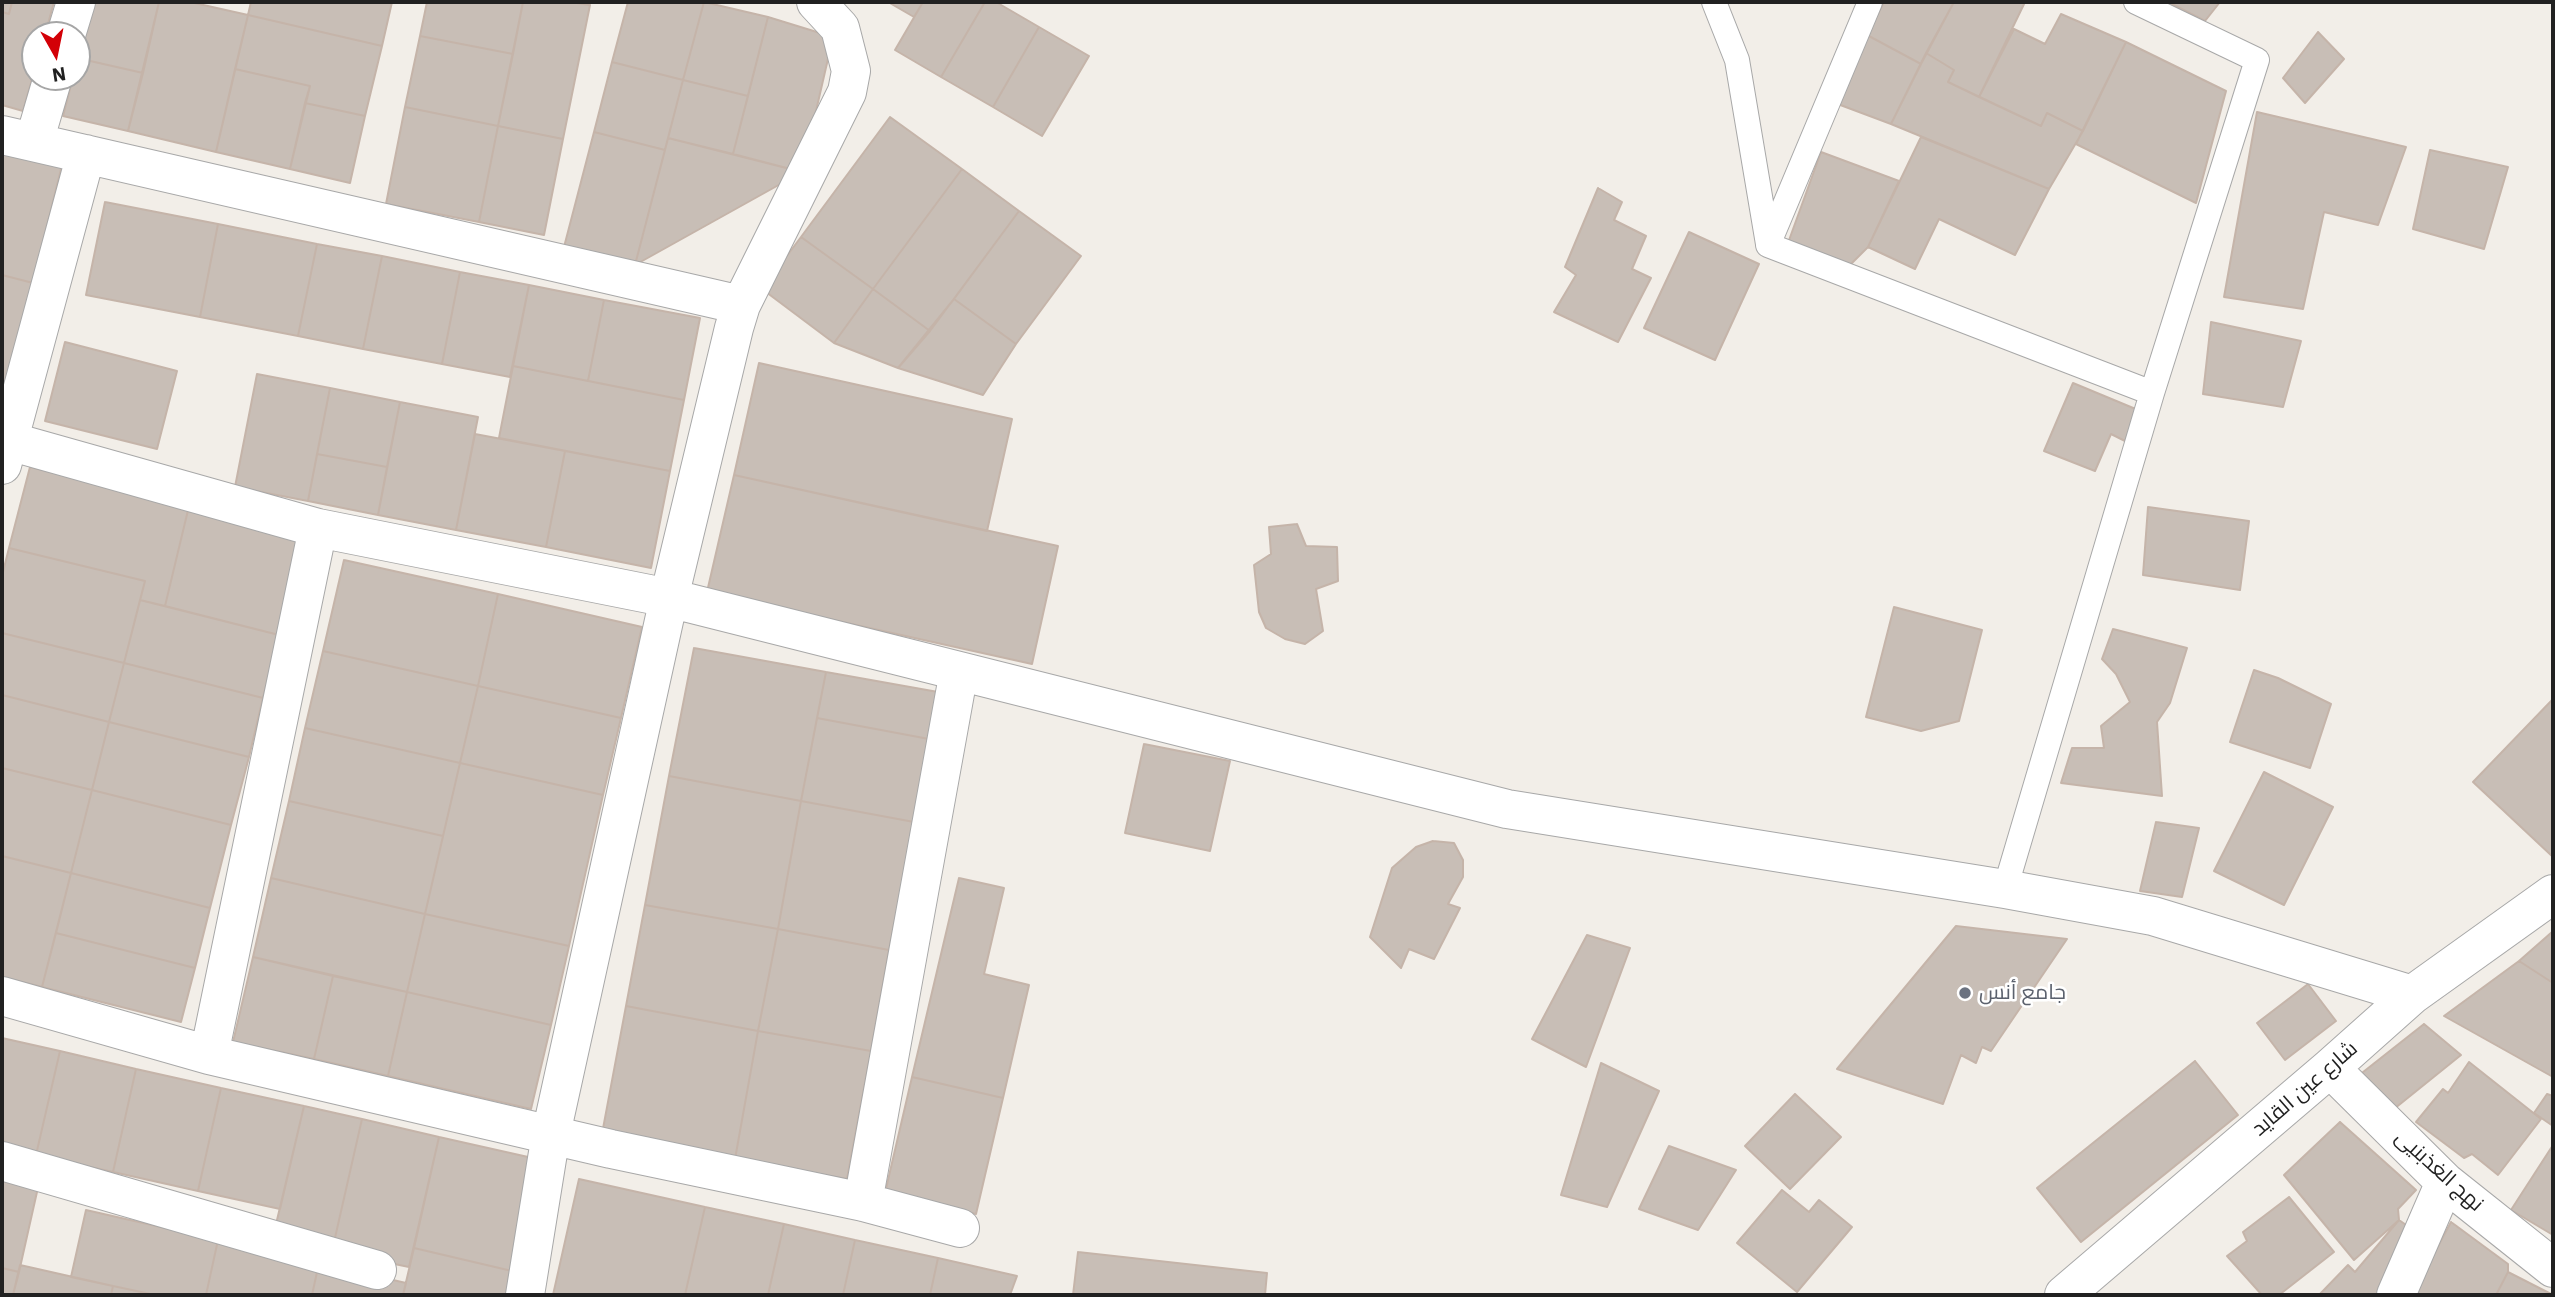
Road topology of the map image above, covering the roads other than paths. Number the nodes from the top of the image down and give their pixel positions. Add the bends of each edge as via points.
1 (76, 2) edge
2 (816, 2) edge
3 (1714, 2) edge
4 (1870, 2) edge
5 (2136, 2) edge
6 (70, 21) edge
7 (45, 91) edge
8 (18, 139) edge
9 (86, 154) junction
10 (1768, 244) junction
11 (741, 305) junction
12 (2152, 393) junction
13 (4, 448) edge
14 (318, 528) junction
15 (669, 598) junction
16 (959, 671) junction
17 (2006, 889) junction
18 (2553, 894) edge
19 (2412, 995) junction
20 (2, 996) edge
21 (209, 1055) junction
22 (2330, 1068) junction
23 (551, 1134) junction
24 (2, 1161) edge
25 (2445, 1182) junction
26 (863, 1202) junction
27 (960, 1228) dead end
28 (2553, 1268) edge
29 (377, 1270) dead end
30 (525, 1295) edge
31 (2064, 1295) edge
32 (2396, 1295) edge

1 - 6 street
2 - 11 street via 840,28 852,71 847,92
3 - 10 lane via 1737,60
4 - 10 lane
5 - 12 lane via 2257,60
7 - 8 street
8 - 9 street
9 - 11 street
9 - 13 street
10 - 12 lane
11 - 15 street
12 - 17 lane
13 - 14 street
14 - 15 street
14 - 21 street
15 - 16 street
15 - 23 street
16 - 17 street via 1507,809
16 - 26 street
17 - 19 street via 2153,916
18 - 19 street, شارع عين القايد
19 - 22 street, شارع عين القايد
20 - 21 street
21 - 23 street
22 - 25 street, نهج الغذبنيى
22 - 31 street, شارع عين القايد
23 - 26 street
23 - 30 street
24 - 29 street
25 - 28 street, نهج الغذبنيى
25 - 32 street
26 - 27 street

